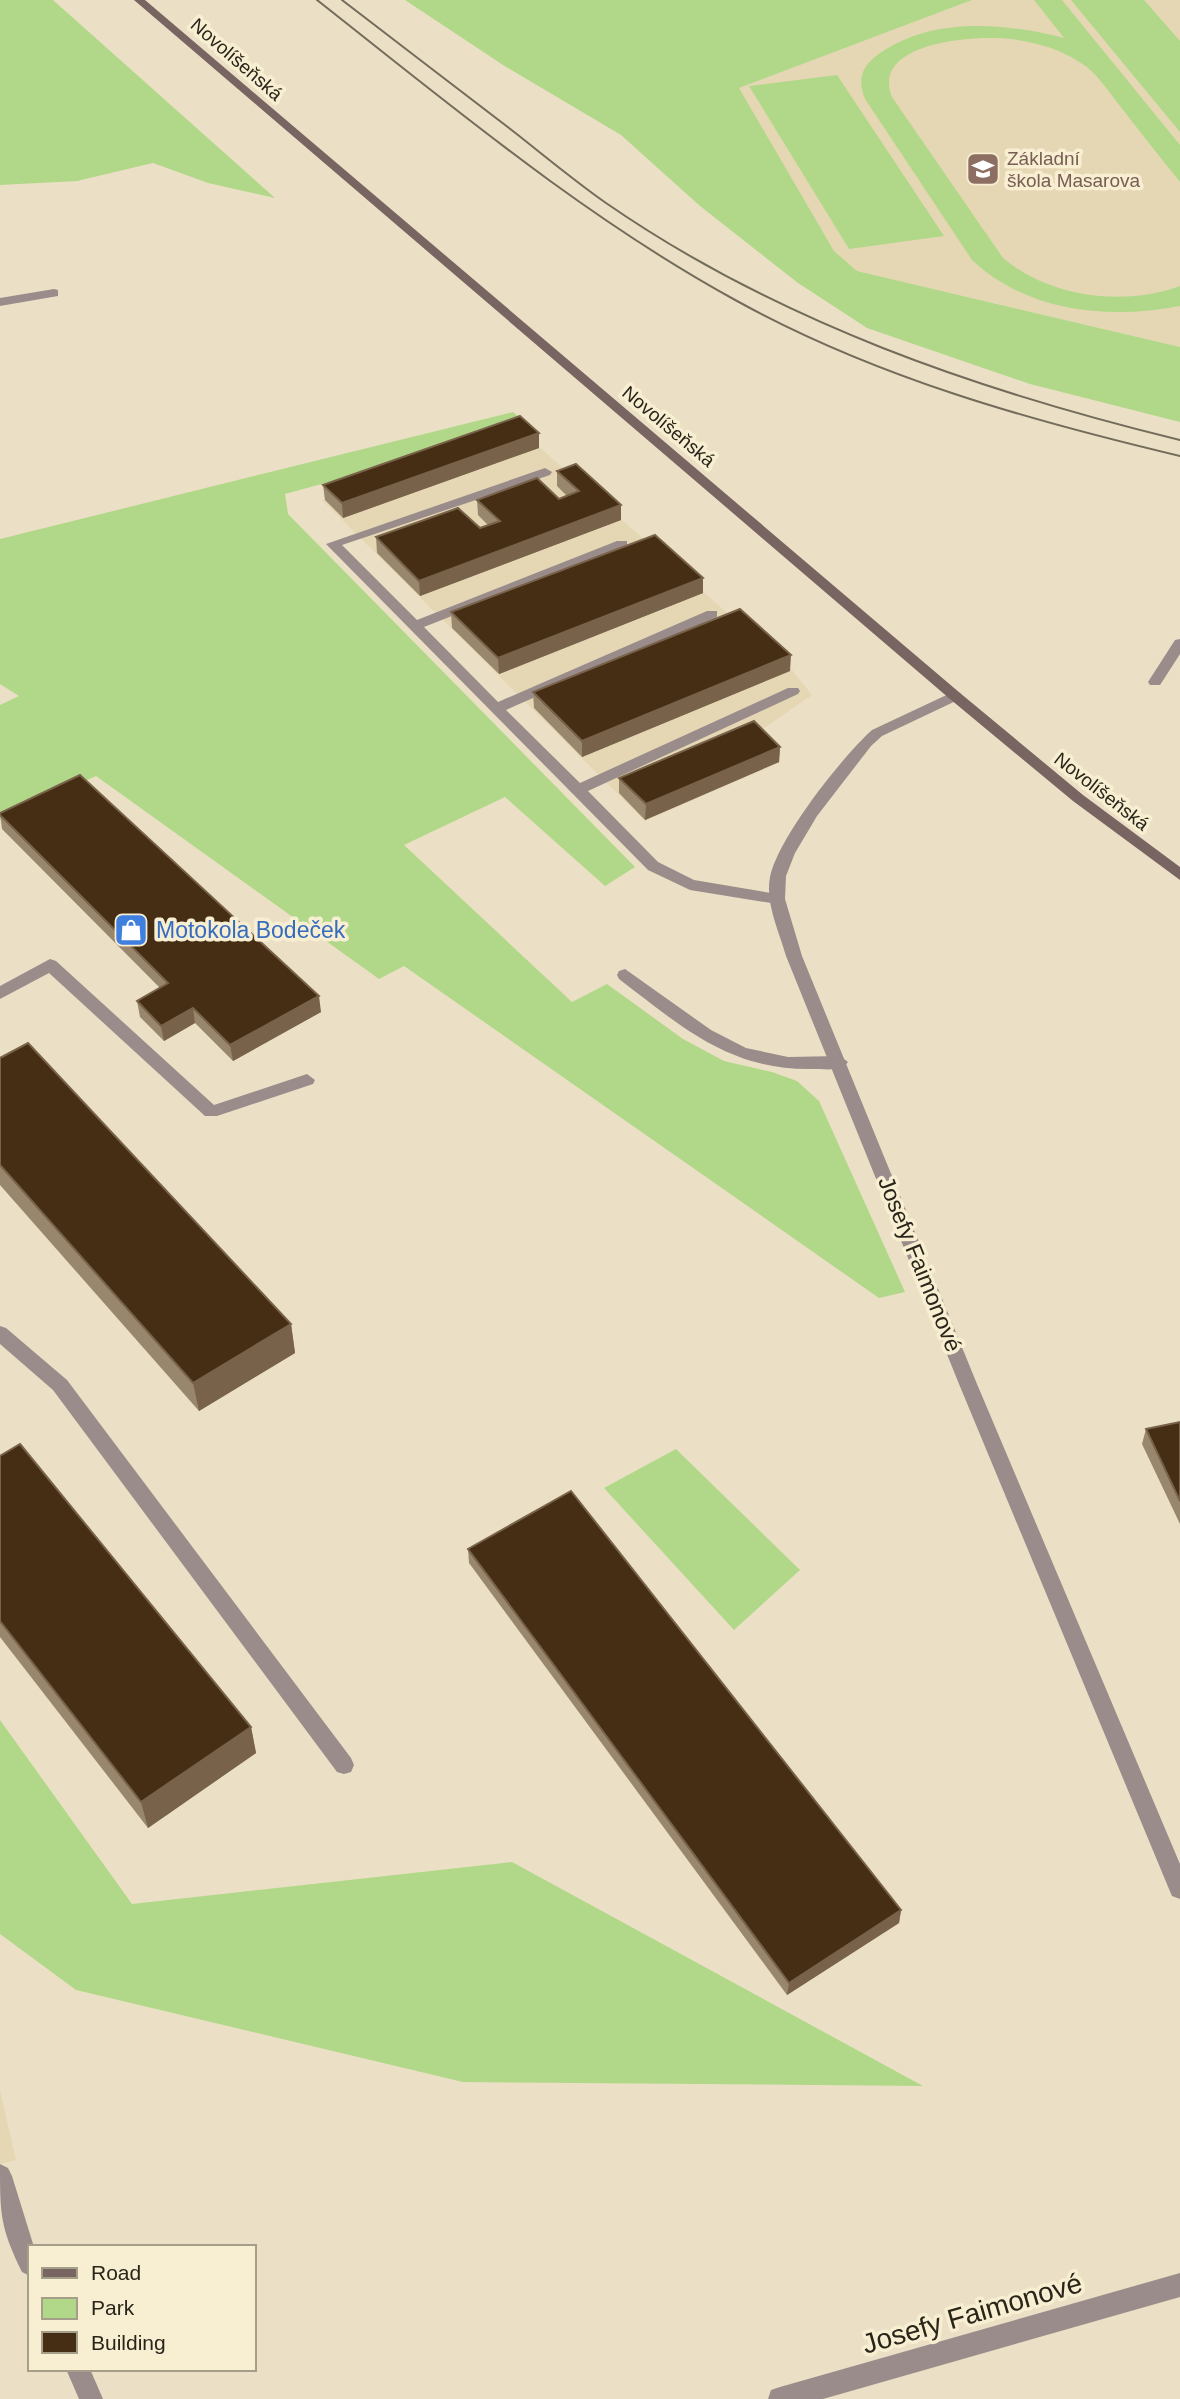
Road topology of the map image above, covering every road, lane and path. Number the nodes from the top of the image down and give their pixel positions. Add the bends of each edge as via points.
1 (138, 0) edge
2 (54, 293) dead end
3 (0, 302) edge
4 (545, 472) dead end
5 (622, 544) edge
6 (712, 614) dead end
7 (414, 626) junction
8 (1180, 643) edge
9 (1155, 682) dead end
10 (793, 691) dead end
11 (955, 696) junction
12 (497, 708) junction
13 (578, 790) junction
14 (1180, 875) edge
15 (777, 899) junction
16 (625, 975) dead end
17 (0, 993) edge
18 (840, 1062) junction
19 (307, 1080) dead end
20 (0, 1334) edge
21 (344, 1765) dead end
22 (1180, 1889) edge
23 (0, 2176) edge
24 (28, 2260) edge
25 (1180, 2285) edge
26 (79, 2371) edge
27 (91, 2399) edge
28 (780, 2399) edge

1 - 11 street, Novolíšeňská
2 - 3 street
4 - 7 street via 333,544
5 - 7 street
6 - 12 street
7 - 12 street
8 - 9 street
10 - 13 street
11 - 14 street, Novolíšeňská
11 - 15 street, Josefy Faimonové via 890,725 866,743 811,813 787,853 778,876
12 - 13 street
13 - 15 street via 653,866 672,878
15 - 18 street, Josefy Faimonové via 790,946
16 - 18 street via 722,1045 758,1058 796,1064
17 - 19 street via 50,965 211,1112
18 - 22 street, Josefy Faimonové via 968,1384
20 - 21 street via 60,1385
23 - 24 street
25 - 28 street, Josefy Faimonové
26 - 27 street

